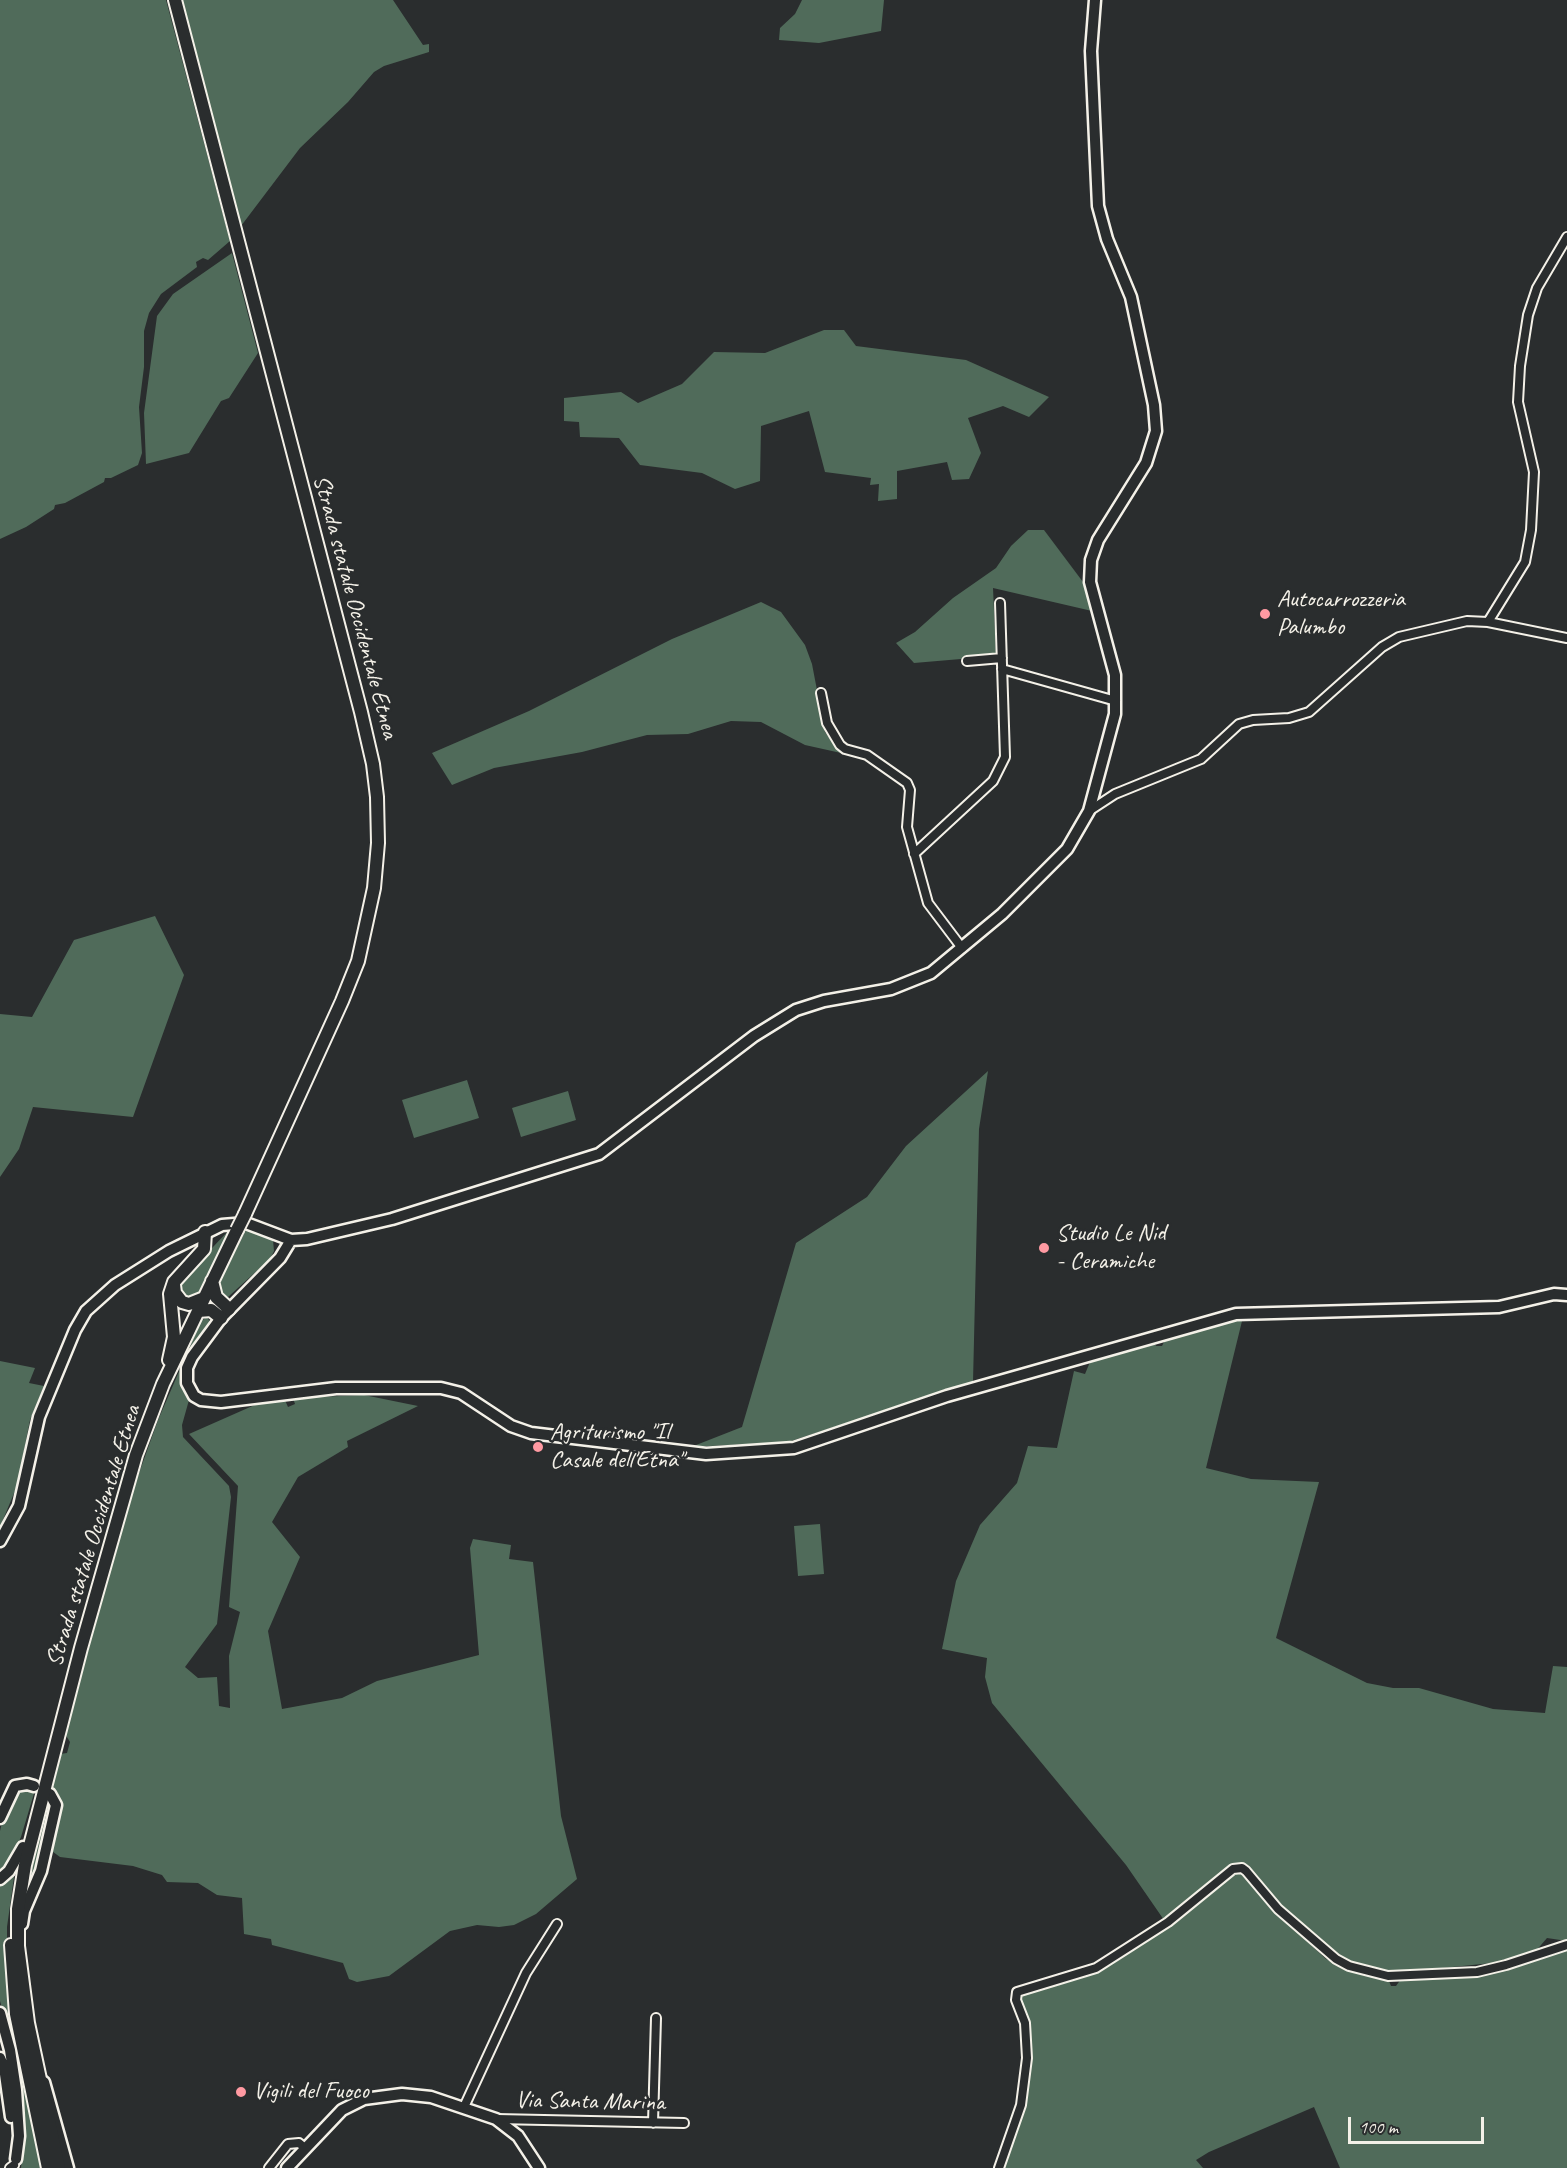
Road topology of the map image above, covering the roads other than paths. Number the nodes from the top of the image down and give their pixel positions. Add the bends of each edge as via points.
1 (175, 0) edge
2 (1095, 0) edge
3 (1567, 237) edge
4 (1000, 603) dead end
5 (1488, 622) junction
6 (1567, 638) edge
7 (1002, 658) junction
8 (967, 661) dead end
9 (1002, 669) junction
10 (821, 693) dead end
11 (1116, 701) junction
12 (1089, 811) junction
13 (914, 854) junction
14 (962, 948) junction
15 (205, 1232) junction
16 (291, 1240) junction
17 (212, 1281) junction
18 (174, 1282) junction
19 (1567, 1295) edge
20 (204, 1298) junction
21 (198, 1311) junction
22 (225, 1314) junction
23 (164, 1384) junction
24 (0, 1541) edge
25 (42, 1792) junction
26 (0, 1818) edge
27 (23, 1847) junction
28 (0, 1879) edge
29 (556, 1924) dead end
30 (1567, 1945) edge
31 (0, 2013) edge
32 (656, 2018) dead end
33 (0, 2055) edge
34 (36, 2060) junction
35 (0, 2088) edge
36 (464, 2107) junction
37 (11, 2115) junction
38 (496, 2119) junction
39 (653, 2123) junction
40 (684, 2123) dead end
41 (305, 2148) junction
42 (13, 2165) edge
43 (48, 2168) edge
44 (59, 2168) edge
45 (68, 2168) edge
46 (269, 2168) edge
47 (287, 2168) edge
48 (539, 2168) edge
49 (999, 2168) edge

1 - 17 main road, Strada statale Occidentale Etnea, bridge via 361,712 377,797 374,888 358,961
2 - 11 street via 1090,51 1098,206 1131,297 1156,419 1151,453 1098,540 1089,570 1113,666
3 - 5 street via 1537,288 1528,315 1520,366 1518,402 1534,472 1532,530 1525,562
4 - 7 street
5 - 6 street
5 - 12 street via 1453,622 1399,637 1382,647 1309,712 1239,724 1201,759 1115,794
7 - 8 street
7 - 9 street
9 - 11 street
9 - 13 street via 1005,747 997,775
10 - 13 street via 827,723 840,745 867,754 907,783 907,827
11 - 12 street
12 - 14 street via 1053,864
13 - 14 street via 928,903
14 - 16 street via 917,981 796,1010 754,1036 599,1154 392,1219
15 - 16 street via 246,1222
15 - 18 main road via 204,1249
15 - 24 street via 115,1285 80,1320 39,1417 19,1506
16 - 22 street via 280,1258
17 - 20 main road, Strada statale Occidentale Etnea
17 - 22 main road
18 - 20 main road via 175,1293 182,1302 189,1304
18 - 23 main road via 170,1294 174,1337
19 - 22 street via 1554,1294 1499,1307 1236,1314 947,1396 794,1448 705,1454 531,1433 511,1426 461,1393 441,1388 336,1388 221,1402 201,1400 189,1389 187,1368
20 - 21 main road, Strada statale Occidentale Etnea
21 - 22 main road
21 - 23 main road, Strada statale Occidentale Etnea
23 - 25 main road, Strada statale Occidentale Etnea via 123,1498
25 - 26 street via 27,1784 15,1786
25 - 27 main road
25 - 34 main road via 17,1920
27 - 28 street
27 - 43 main road via 12,1913 12,1985
29 - 36 street via 526,1973
30 - 49 street via 1477,1972 1388,1976 1336,1959 1278,1910 1246,1871 1233,1869 1168,1922 1096,1968 1017,1992 1028,2058 1021,2105
31 - 42 street via 16,2090 19,2136
32 - 39 street
33 - 37 street
34 - 44 main road
34 - 45 street via 52,2102
35 - 37 street
36 - 38 street
36 - 41 street via 414,2095 364,2099 331,2120
37 - 42 street
38 - 39 street, Via Santa Marina
38 - 48 street via 518,2136
39 - 40 street, Via Santa Marina
41 - 46 street via 299,2143 288,2144
41 - 47 street

